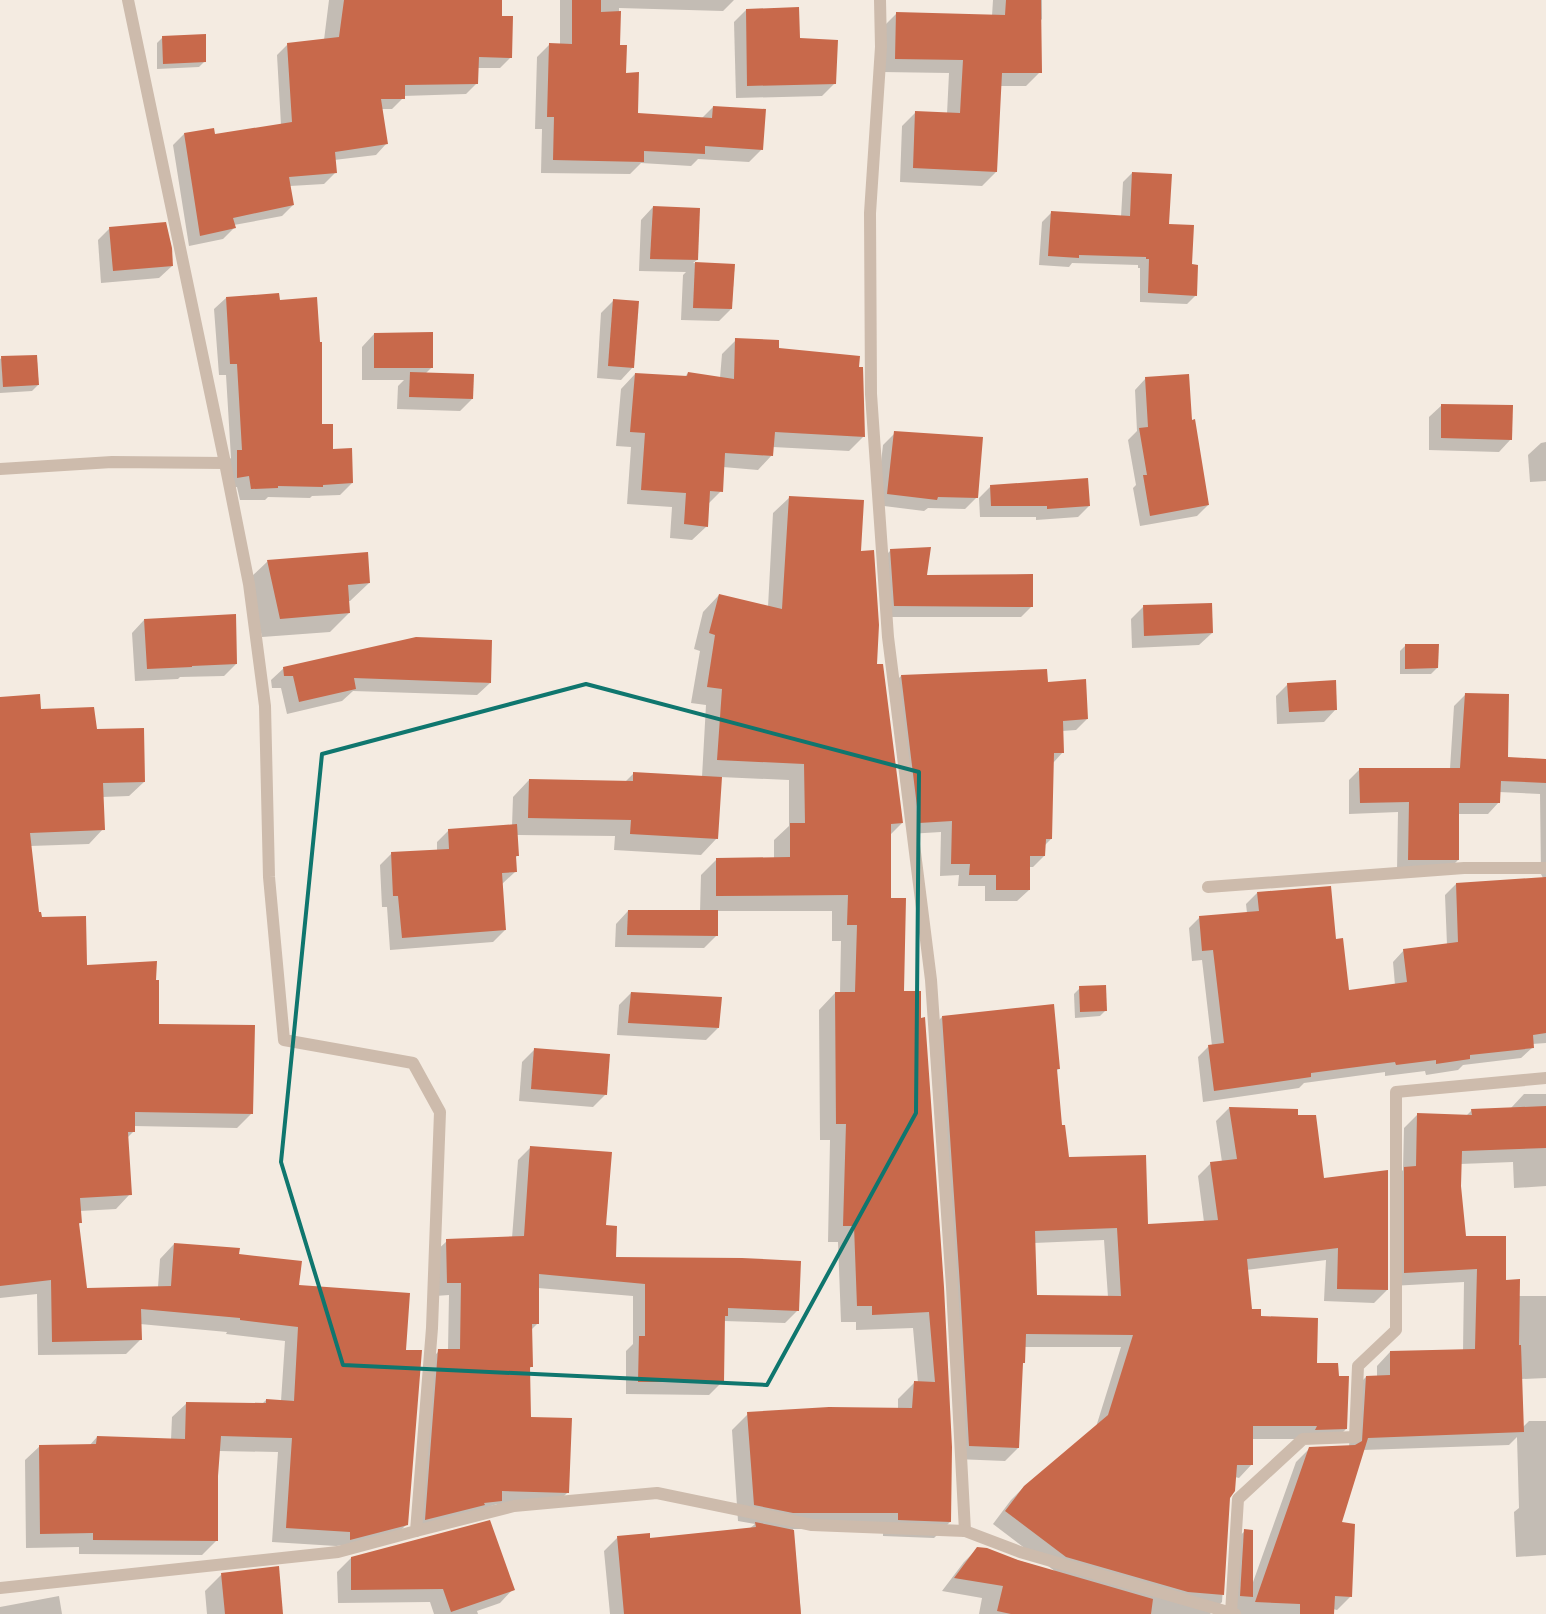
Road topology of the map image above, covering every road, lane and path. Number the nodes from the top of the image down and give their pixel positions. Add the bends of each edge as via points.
1 (128, 0) edge
2 (880, 0) edge
3 (225, 463) junction
4 (0, 469) edge
5 (1546, 868) edge
6 (1208, 886) dead end
7 (1546, 1078) edge
8 (416, 1531) junction
9 (964, 1531) junction
10 (0, 1588) edge
11 (1233, 1614) edge

1 - 3 street
2 - 9 street via 881,47 870,213 871,394 888,637 931,980 952,1287
3 - 4 street via 112,462
3 - 8 street via 249,584 265,706 269,877 284,1040 413,1063 440,1112 432,1328
5 - 6 street via 1464,868
7 - 11 street via 1396,1092 1396,1330 1358,1366 1355,1437 1303,1439 1238,1499
8 - 9 street via 514,1506 657,1494 812,1525
8 - 10 street via 338,1552
9 - 11 street via 1020,1552

